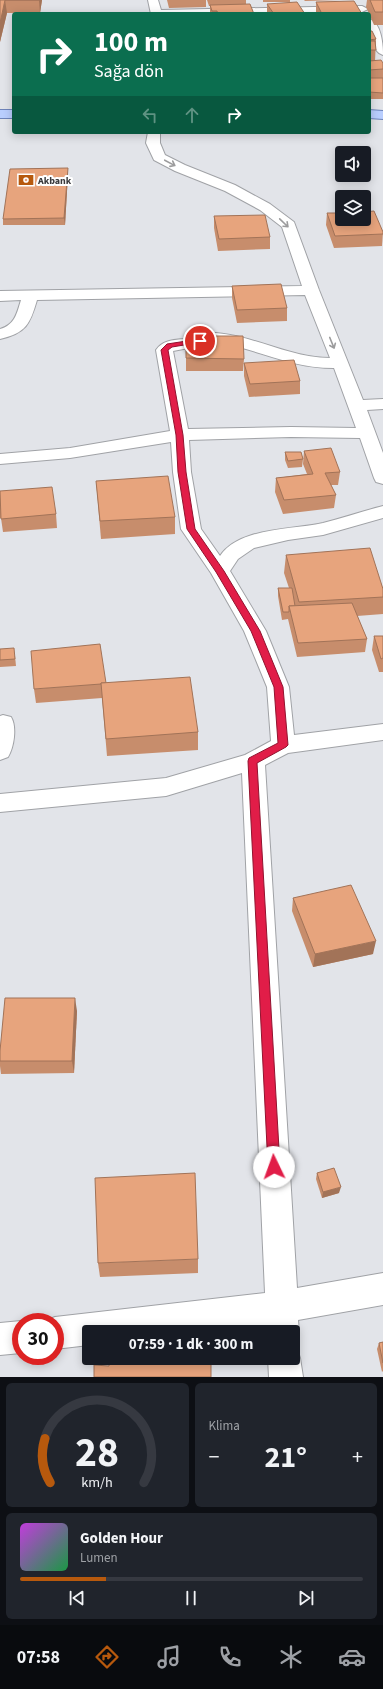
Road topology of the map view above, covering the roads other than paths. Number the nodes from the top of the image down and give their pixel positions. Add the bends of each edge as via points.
1 (153, 0) edge
2 (256, 0) edge
3 (361, 8) edge
4 (156, 12) edge
5 (261, 12) edge
6 (281, 12) edge
7 (371, 26) edge
8 (383, 51) edge
9 (0, 114) edge
10 (12, 114) edge
11 (371, 114) edge
12 (383, 115) edge
13 (154, 134) edge
14 (311, 290) junction
15 (31, 295) junction
16 (0, 296) edge
17 (0, 334) edge
18 (340, 363) junction
19 (383, 404) edge
20 (357, 406) junction
21 (366, 433) junction
22 (180, 435) junction
23 (0, 459) edge
24 (383, 478) edge
25 (383, 512) edge
26 (220, 571) junction
27 (3, 723) dead end
28 (383, 732) edge
29 (283, 745) junction
30 (0, 751) edge
31 (253, 761) junction
32 (0, 804) edge
33 (383, 1288) edge
34 (282, 1320) edge
35 (64, 1332) edge
36 (12, 1337) edge
37 (0, 1339) edge
38 (285, 1365) edge
39 (286, 1377) edge

1 - 4 street
2 - 5 street
3 - 6 street
7 - 8 street
9 - 10 main road
11 - 12 main road
13 -> 14 street via 153,143 159,157 230,188 265,207 288,225
14 - 15 street
14 -> 18 street
15 - 16 street
15 - 17 street via 20,326 8,333
18 - 20 street
18 - 22 street via 314,363 282,356 248,344 215,338 170,346 164,350
19 - 20 street
20 - 21 street
21 - 22 street
21 - 24 street
22 - 23 street via 70,453
22 - 26 street via 182,472 191,529
25 - 26 street via 323,529 248,544 231,555
26 - 29 street via 255,631 278,687
27 - 30 street
28 - 29 street
29 - 31 street
31 - 32 street via 166,788
31 - 34 street
33 - 34 street
34 - 35 street
36 - 37 street
38 - 39 street

